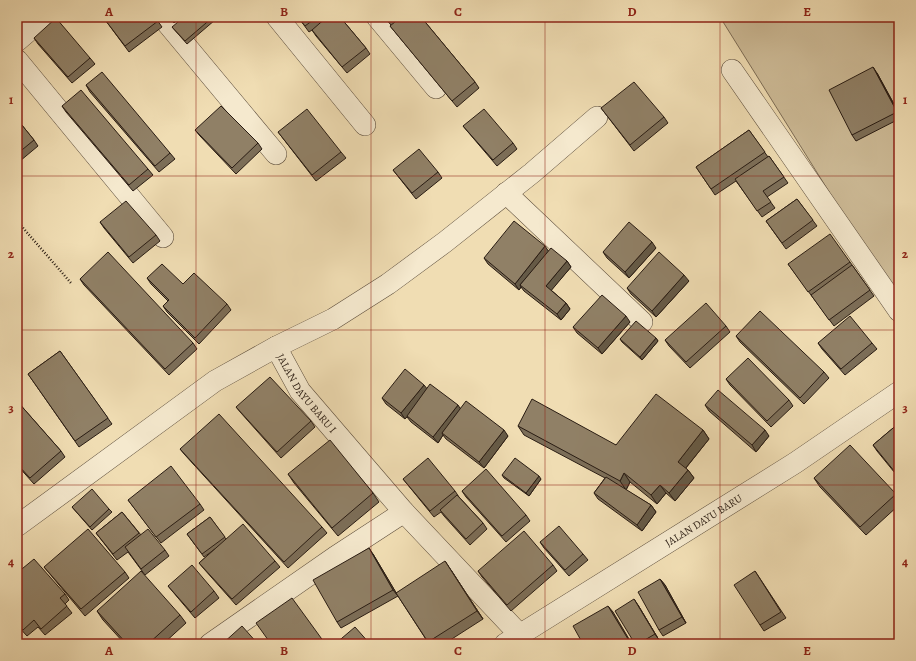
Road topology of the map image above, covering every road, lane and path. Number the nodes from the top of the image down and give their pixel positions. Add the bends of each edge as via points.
1 (45, 17) edge
2 (162, 17) edge
3 (277, 17) edge
4 (377, 17) edge
5 (17, 41) edge
6 (17, 60) edge
7 (732, 70) dead end
8 (436, 88) edge
9 (597, 117) dead end
10 (365, 125) dead end
11 (276, 154) dead end
12 (506, 193) junction
13 (17, 221) edge
14 (163, 237) dead end
15 (71, 284) dead end
16 (899, 311) edge
17 (642, 322) dead end
18 (276, 347) junction
19 (899, 392) edge
20 (404, 512) junction
21 (17, 526) edge
22 (512, 639) edge
23 (210, 644) edge

1 - 5 street
2 - 11 street
3 - 10 street
4 - 8 street
6 - 14 street
7 - 16 street
9 - 12 street
12 - 17 street
12 - 18 street via 388,284 333,319
13 - 15 path
18 - 20 street, JALAN DAYU BARU I via 300,391
18 - 21 street, JALAN DAYU BARU I via 216,381
19 - 22 street, JALAN DAYU BARU via 795,463
20 - 22 street, JALAN DAYU BARU I
20 - 23 street

